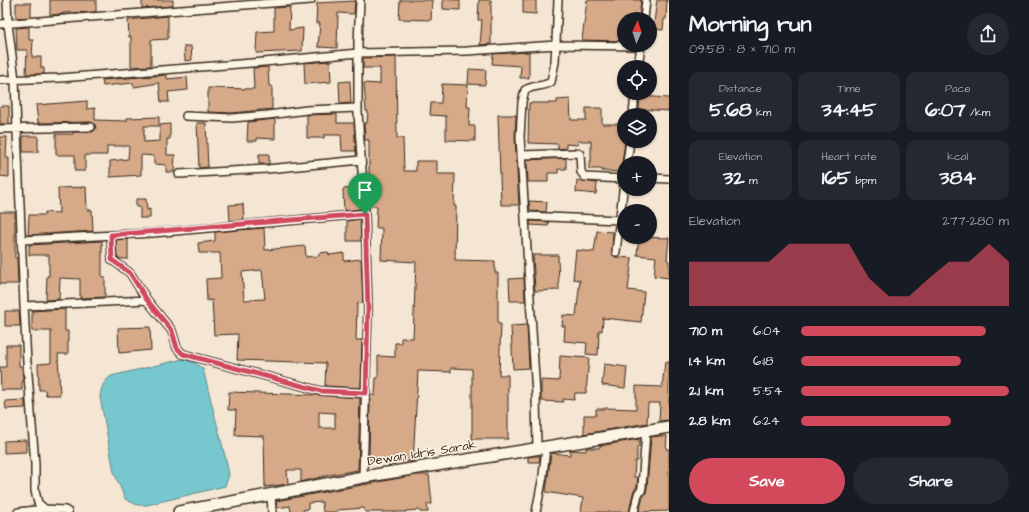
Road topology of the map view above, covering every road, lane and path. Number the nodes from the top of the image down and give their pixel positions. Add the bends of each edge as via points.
1 (7, 0) edge
2 (311, 0) edge
3 (360, 0) edge
4 (558, 0) edge
5 (646, 0) edge
6 (645, 12) edge
7 (0, 24) edge
8 (8, 24) junction
9 (556, 45) junction
10 (617, 45) edge
11 (358, 53) junction
12 (0, 80) edge
13 (15, 80) junction
14 (358, 108) junction
15 (186, 116) dead end
16 (91, 127) dead end
17 (17, 128) junction
18 (0, 129) edge
19 (521, 155) junction
20 (361, 160) junction
21 (179, 174) dead end
22 (657, 178) edge
23 (617, 179) edge
24 (669, 179) edge
25 (365, 214) junction
26 (525, 216) junction
27 (617, 220) edge
28 (111, 235) junction
29 (22, 240) junction
30 (617, 241) edge
31 (616, 252) dead end
32 (147, 300) junction
33 (24, 306) junction
34 (366, 393) junction
35 (669, 427) edge
36 (646, 431) junction
37 (542, 448) junction
38 (363, 477) junction
39 (271, 494) junction
40 (45, 509) junction
41 (18, 512) edge
42 (68, 512) edge
43 (179, 512) edge
44 (272, 512) edge
45 (536, 512) edge
46 (634, 512) edge

1 - 8 street
2 - 8 street
3 - 11 street
4 - 9 street
5 - 6 street
7 - 8 street
8 - 13 street
9 - 10 street
9 - 11 street via 467,51
9 - 19 street via 551,82 529,87 523,96
11 - 13 street
11 - 14 street
12 - 13 street
13 - 17 street
14 - 15 street via 307,110 232,118
14 - 20 street
16 - 17 street
17 - 18 street
17 - 29 street
19 - 23 street via 578,153 581,172 585,177
19 - 26 street
20 - 21 street
20 - 25 street
22 - 24 street
25 - 28 street
25 - 34 street via 368,308
26 - 27 street
26 - 37 street via 536,394
28 - 29 street
28 - 32 street via 112,260 130,273
29 - 33 street
30 - 31 street
32 - 33 street
32 - 34 street via 172,331 177,348 183,354 321,391
33 - 40 street via 35,491 38,503
34 - 38 street
35 - 36 main road, Dewan Idris Sarak
36 - 37 main road, Dewan Idris Sarak
36 - 46 street via 642,486
37 - 38 main road, Dewan Idris Sarak
37 - 45 street via 543,476
38 - 39 main road, Dewan Idris Sarak
39 - 43 main road, Dewan Idris Sarak
39 - 44 street
40 - 41 street
40 - 42 street

